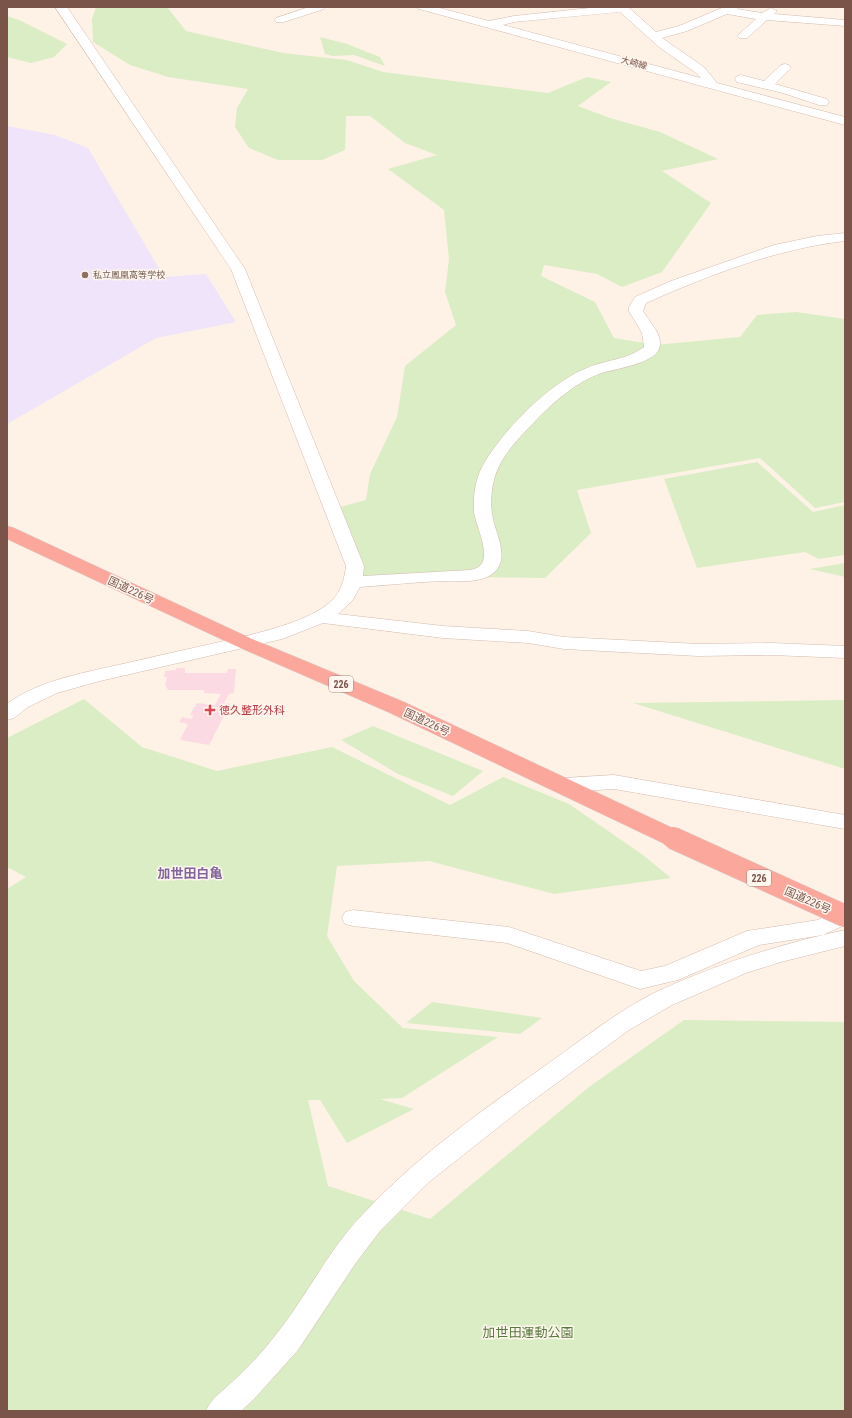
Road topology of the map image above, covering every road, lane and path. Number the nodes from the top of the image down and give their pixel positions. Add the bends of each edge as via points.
1 (61, 7) edge
2 (320, 7) edge
3 (423, 7) edge
4 (622, 7) edge
5 (775, 7) edge
6 (730, 9) edge
7 (464, 13) edge
8 (766, 17) junction
9 (280, 20) dead end
10 (845, 24) edge
11 (491, 25) junction
12 (654, 36) junction
13 (743, 36) dead end
14 (785, 68) dead end
15 (700, 70) junction
16 (714, 85) junction
17 (767, 85) junction
18 (844, 116) edge
19 (845, 238) edge
20 (7, 532) edge
21 (353, 582) junction
22 (321, 617) junction
23 (243, 642) junction
24 (845, 652) edge
25 (7, 714) edge
26 (564, 786) junction
27 (845, 822) edge
28 (845, 916) edge
29 (353, 918) dead end
30 (845, 938) edge
31 (220, 1411) edge

1 - 21 street via 238,269 350,551 355,566
2 - 9 street
3 - 7 street, 大崎線
4 - 11 street via 514,19
4 - 12 street
5 - 8 street
6 - 8 street
6 - 12 street via 683,29
7 - 11 street, 大崎線
8 - 10 street
8 - 13 street
11 - 16 street, 大崎線
12 - 15 street
14 - 17 street
15 - 16 street
15 - 17 street
16 - 18 street, 大崎線
17 - 18 street via 829,104
19 - 21 street via 817,240 779,248 676,284 640,300 636,311 651,334 651,349 641,356 592,371 566,387 540,408 510,441 487,473 483,489 484,518 491,540 491,565 482,572 463,575
20 - 23 highway, 国道226号 / 226
21 - 22 street via 335,608
22 - 23 street via 275,635
22 - 24 street via 443,632 528,637 564,643 698,650 772,649
23 - 25 street via 60,686 39,693
23 - 26 highway, 国道226号 / 226 via 396,707
26 - 27 street via 614,782
26 - 28 highway, 国道226号 / 226, bridge
28 - 29 street via 823,927 755,937 670,974 640,980 509,935
30 - 31 street via 738,967 664,999 621,1024 511,1103 420,1175 371,1222 288,1341 244,1390

